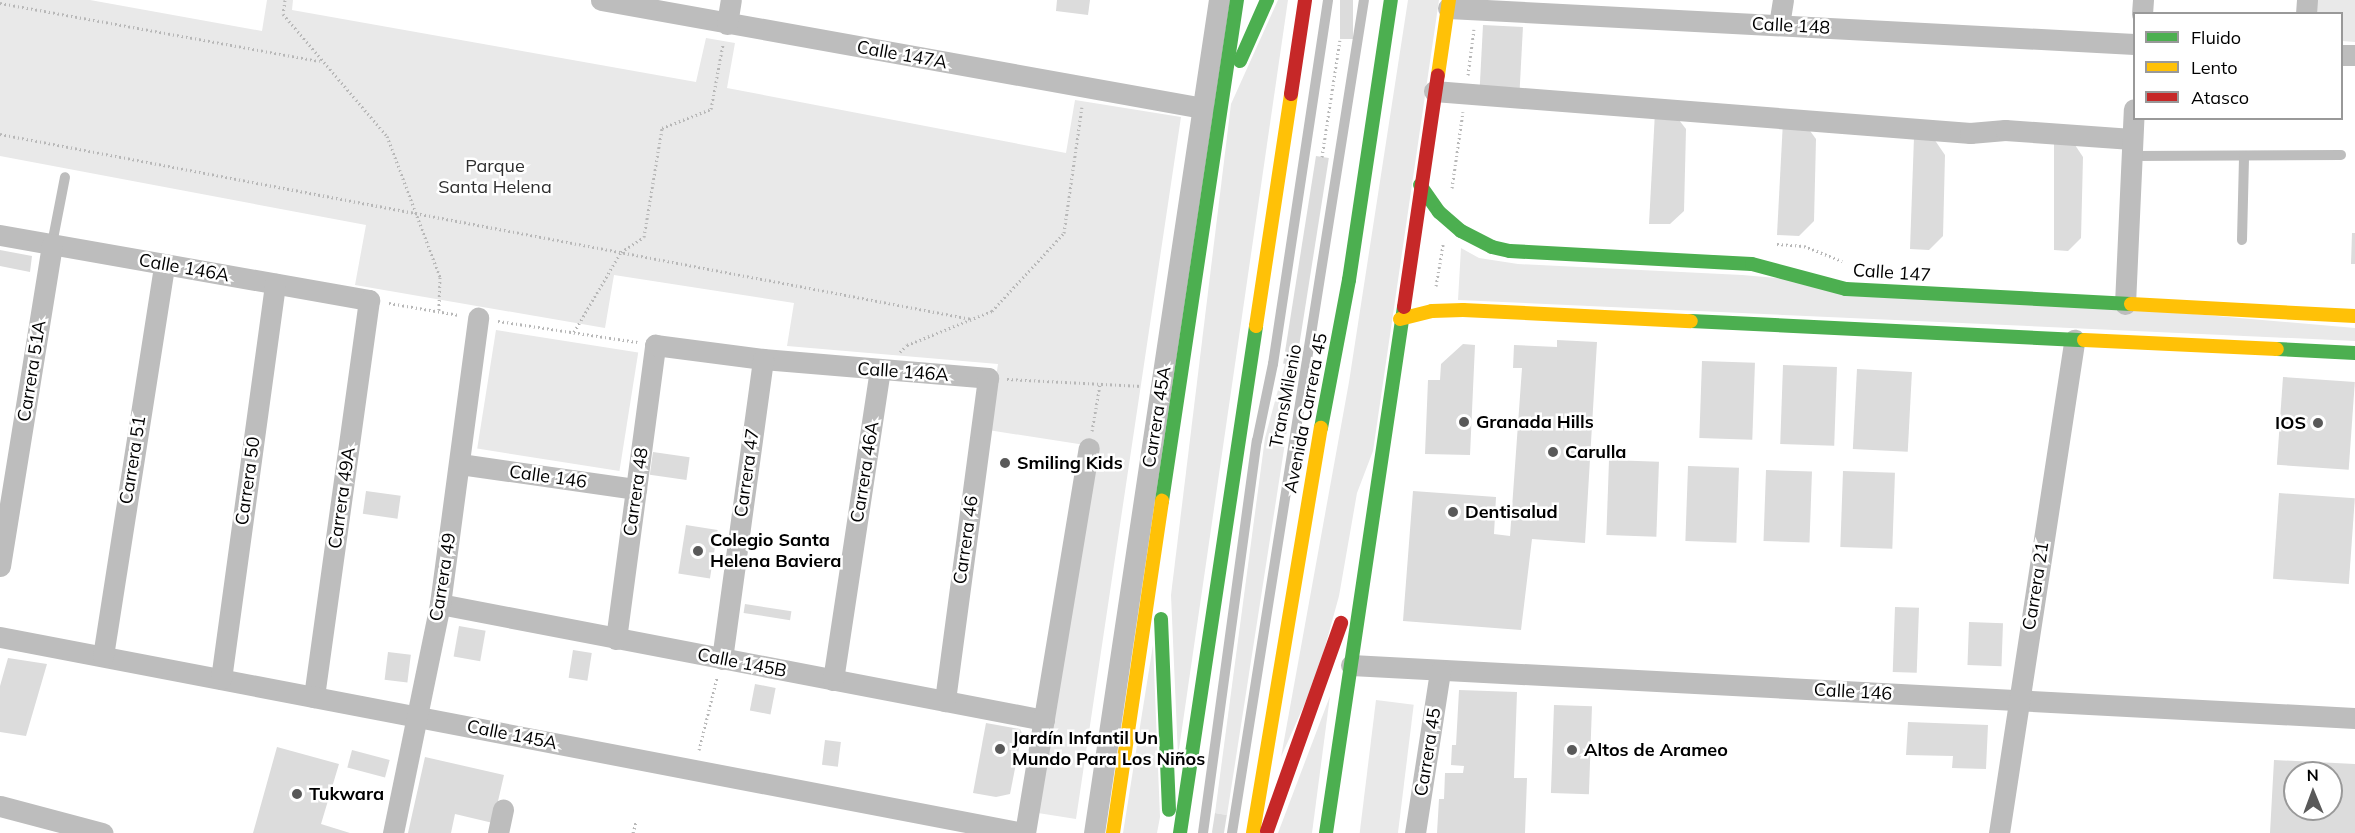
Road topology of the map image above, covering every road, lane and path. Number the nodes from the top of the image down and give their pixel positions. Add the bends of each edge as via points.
1 (285, 0) edge
2 (601, 0) edge
3 (731, 0) edge
4 (1219, 0) edge
5 (1237, 0) edge
6 (1267, 0) edge
7 (1305, 0) edge
8 (1328, 0) edge
9 (1365, 0) edge
10 (1391, 0) edge
11 (1783, 0) edge
12 (0, 3) edge
13 (1448, 4) edge
14 (1623, 9) edge
15 (727, 24) junction
16 (1779, 25) junction
17 (1340, 40) dead end
18 (2133, 44) edge
19 (321, 61) junction
20 (1084, 87) junction
21 (1434, 91) junction
22 (1211, 112) junction
23 (2133, 120) edge
24 (0, 134) edge
25 (2132, 147) junction
26 (2341, 155) dead end
27 (2244, 156) junction
28 (1322, 157) dead end
29 (65, 177) dead end
30 (1420, 184) junction
31 (416, 214) junction
32 (1447, 219) junction
33 (0, 235) edge
34 (2242, 240) dead end
35 (52, 244) junction
36 (621, 252) junction
37 (164, 265) junction
38 (275, 284) junction
39 (369, 300) junction
40 (2125, 304) junction
41 (1432, 310) junction
42 (439, 311) junction
43 (2355, 316) edge
44 (478, 318) junction
45 (1400, 319) junction
46 (972, 320) junction
47 (574, 332) junction
48 (2074, 340) junction
49 (655, 345) junction
50 (2355, 353) edge
51 (763, 359) junction
52 (880, 371) junction
53 (988, 378) junction
54 (1100, 384) junction
55 (1151, 387) dead end
56 (1089, 448) joint
57 (460, 464) junction
58 (636, 489) junction
59 (4, 525) edge
60 (1369, 530) junction
61 (1157, 552) junction
62 (0, 566) edge
63 (440, 604) junction
64 (0, 637) edge
65 (616, 639) junction
66 (103, 656) junction
67 (722, 659) junction
68 (1351, 665) junction
69 (1440, 671) junction
70 (221, 679) junction
71 (833, 680) junction
72 (314, 697) junction
73 (2018, 700) junction
74 (945, 701) junction
75 (417, 717) junction
76 (2355, 718) edge
77 (1044, 720) junction
78 (695, 770) junction
79 (0, 806) edge
80 (503, 810) dead end
81 (636, 822) dead end
82 (102, 833) edge
83 (393, 833) edge
84 (498, 833) edge
85 (633, 833) edge
86 (1024, 833) edge
87 (1094, 833) edge
88 (1113, 833) edge
89 (1170, 833) edge
90 (1180, 833) edge
91 (1203, 833) edge
92 (1232, 833) edge
93 (1253, 833) edge
94 (1266, 833) edge
95 (1326, 833) edge
96 (1415, 833) edge
97 (1999, 833) edge

1 - 19 path via 283,14
2 - 15 street, Calle 147A
3 - 15 street
4 - 22 street, Carrera 45A
5 - 22 main road
6 - 22 main road
7 - 90 main road
8 - 91 lane, TransMilenio via 1273,364 1257,441
9 - 92 lane, TransMilenio
10 - 93 main road, Avenida Carrera 45 via 1348,288 1308,494
11 - 16 street
12 - 19 path
13 - 14 street, Calle 148
13 - 21 main road
14 - 16 street, Calle 148
15 - 20 street, Calle 147A
15 - 36 path via 711,109 662,128 644,237
16 - 18 street, Calle 148
17 - 28 path
19 - 31 path via 387,136
20 - 22 street, Calle 147A
20 - 46 path via 1064,233 992,311
21 - 25 street via 1970,133 2005,130
21 - 30 main road
22 - 61 main road
22 - 87 street, Carrera 45A
23 - 25 street
24 - 31 path
25 - 27 lane
25 - 40 street
26 - 27 lane
27 - 34 lane
29 - 35 lane, Carrera 51A
30 - 32 main road, Calle 147
30 - 45 main road
31 - 36 path
31 - 42 path via 440,276
32 - 40 main road, Calle 147 via 1480,242 1510,251 1752,264 1846,289
32 - 41 path
33 - 35 street, Calle 146A
35 - 37 street, Calle 146A
35 - 59 street, Carrera 51A
36 - 46 path
36 - 47 path
37 - 38 street, Calle 146A
37 - 66 street, Carrera 51
38 - 39 street, Calle 146A
38 - 70 street, Carrera 50
39 - 42 path
39 - 72 street, Carrera 49A
40 - 43 main road, Calle 147
41 - 45 main road
41 - 48 main road
42 - 44 path
44 - 47 path
44 - 57 street, Carrera 49
45 - 60 main road
46 - 52 path via 906,345
47 - 49 path
48 - 50 main road
48 - 73 street, Carrera 21
49 - 51 street, Calle 146A
49 - 58 street, Carrera 48
51 - 52 street, Calle 146A
51 - 67 street, Carrera 47
52 - 53 street, Calle 146A
52 - 71 street, Carrera 46A
53 - 54 path
53 - 74 street, Carrera 46
54 - 55 path
54 - 56 path
56 - 77 street
57 - 58 street, Calle 146
57 - 63 street, Carrera 49
58 - 65 street, Carrera 48
59 - 62 street, Carrera 51A
60 - 68 main road
60 - 94 main road via 1332,652
61 - 88 main road
61 - 89 main road
63 - 65 street, Calle 145B
63 - 75 street, Carrera 49
64 - 66 street, Calle 145A
65 - 67 street, Calle 145B
66 - 70 street, Calle 145A
67 - 71 street, Calle 145B
67 - 78 path
68 - 69 street, Calle 146
68 - 95 main road
69 - 73 street, Calle 146
69 - 96 street, Carrera 45
70 - 72 street, Calle 145A
71 - 74 street, Calle 145B
72 - 75 street, Calle 145A
73 - 76 street, Calle 146
73 - 97 street, Carrera 21
74 - 77 street, Calle 145B
75 - 78 street, Calle 145A
75 - 83 street, Carrera 49
77 - 86 street
78 - 86 street, Calle 145A
79 - 82 street
80 - 84 street
81 - 85 path

